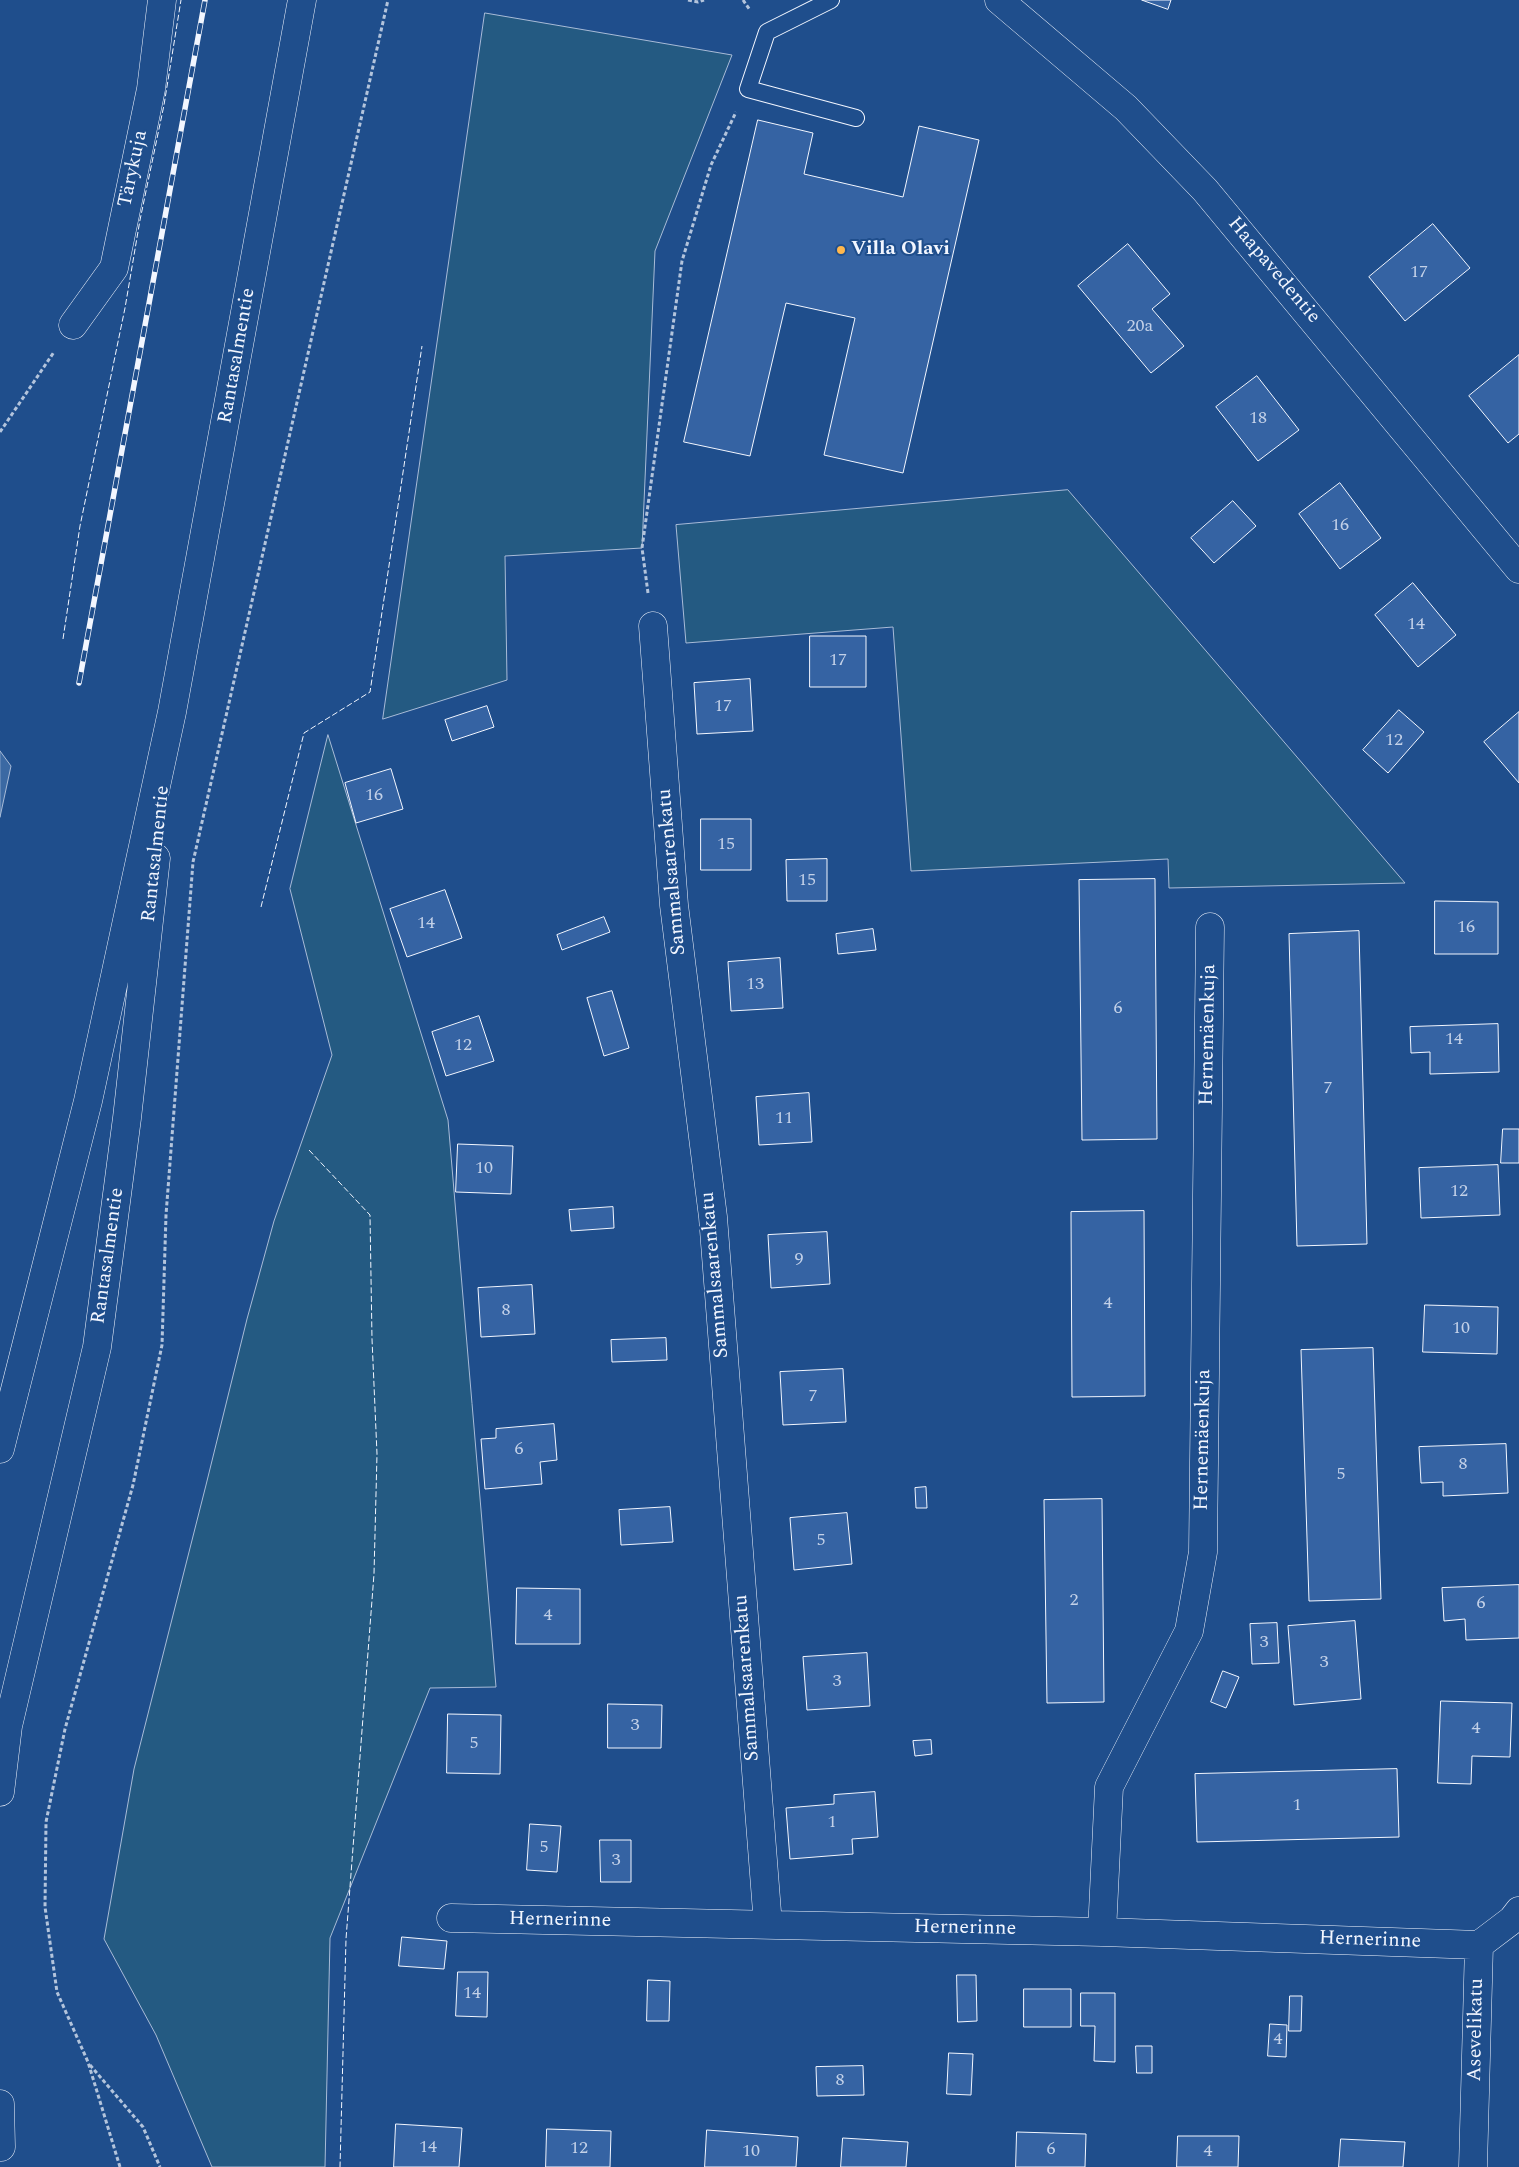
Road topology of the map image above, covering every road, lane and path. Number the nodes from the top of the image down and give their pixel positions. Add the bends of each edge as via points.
1 (162, 0) edge
2 (302, 0) edge
3 (388, 0) edge
4 (688, 0) edge
5 (704, 0) edge
6 (831, 0) edge
7 (999, 0) edge
8 (748, 89) junction
9 (856, 118) dead end
10 (73, 325) joint
11 (0, 432) edge
12 (1519, 569) edge
13 (653, 626) joint
14 (172, 712) junction
15 (1210, 927) dead end
16 (0, 1449) edge
17 (0, 1792) edge
18 (1519, 1911) edge
19 (451, 1918) dead end
20 (768, 1924) junction
21 (1102, 1932) junction
22 (1479, 1945) junction
23 (88, 2062) junction
24 (0, 2104) edge
25 (4, 2153) edge
26 (120, 2167) edge
27 (160, 2167) edge
28 (1473, 2167) edge

1 - 10 main road, Tärykuja via 151,89 114,268
2 - 14 main road, Rantasalmentie
3 - 23 path via 193,862 166,1215 162,1345 133,1485 65,1729 46,1822 45,1907 56,1992
4 - 5 path
6 - 8 lane via 767,32
7 - 12 main road, Haapavedentie via 1126,108 1205,190
8 - 9 lane
8 - 13 path via 711,165 682,261 642,548
10 - 11 path
13 - 20 main road, Sammalsaarenkatu via 674,905 712,1217
14 - 16 main road, Rantasalmentie via 88,1101
14 - 17 main road, Rantasalmentie via 127,1118 97,1347 8,1726
15 - 21 main road, Hernemäenkuja via 1203,1552 1189,1631 1109,1787
18 - 22 main road
19 - 20 main road, Hernerinne
20 - 21 main road, Hernerinne
21 - 22 main road, Hernerinne
22 - 28 main road, Asevelikatu
23 - 26 path
23 - 27 path via 143,2127
24 - 25 main road

